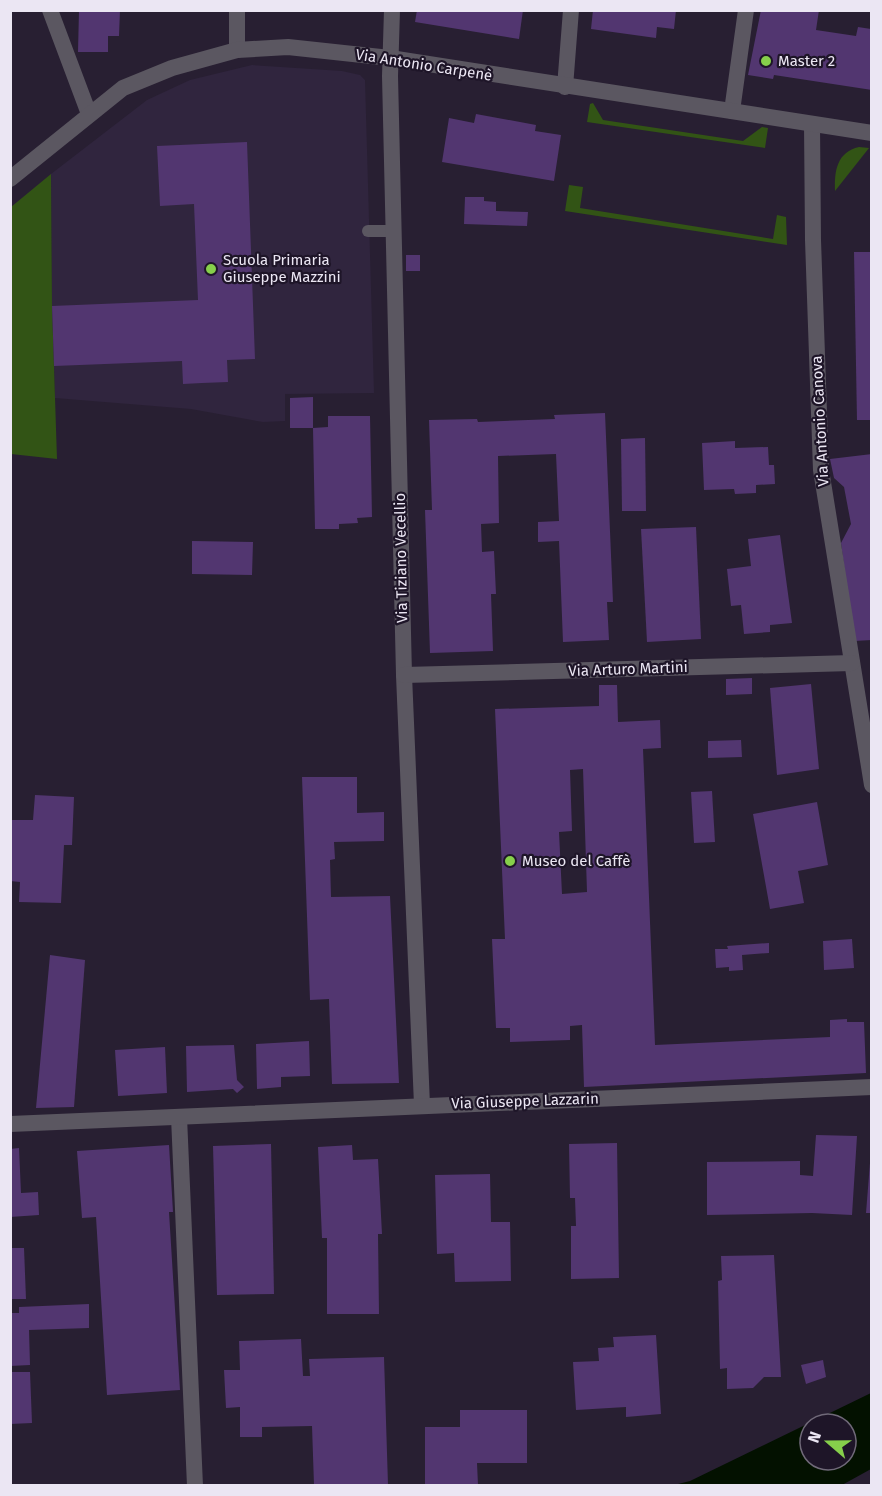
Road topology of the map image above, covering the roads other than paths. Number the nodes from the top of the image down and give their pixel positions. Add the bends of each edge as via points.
1 (50, 10) edge
2 (237, 10) edge
3 (392, 10) edge
4 (571, 10) edge
5 (746, 10) edge
6 (237, 50) junction
7 (390, 58) junction
8 (566, 87) junction
9 (732, 111) junction
10 (89, 114) junction
11 (812, 124) junction
12 (872, 134) edge
13 (10, 179) edge
14 (368, 231) dead end
15 (393, 231) junction
16 (852, 663) junction
17 (404, 675) junction
18 (872, 785) edge
19 (872, 1087) edge
20 (422, 1105) junction
21 (179, 1117) junction
22 (10, 1124) edge
23 (195, 1485) edge

1 - 10 street
2 - 6 street
3 - 7 street, Via Tiziano Vecellio
4 - 8 street
5 - 9 street
6 - 7 street, Via Antonio Carpenè via 288,47
6 - 10 street, Via Antonio Carpenè via 172,68 123,88
7 - 8 street, Via Antonio Carpenè
7 - 15 street, Via Tiziano Vecellio
8 - 9 street, Via Antonio Carpenè
9 - 11 street, Via Antonio Carpenè
10 - 13 street, Via Antonio Carpenè
11 - 12 street, Via Antonio Carpenè
11 - 16 street, Via Antonio Canova via 821,470
14 - 15 lane
15 - 17 street, Via Tiziano Vecellio
16 - 17 street, Via Arturo Martini
16 - 18 street, Via Antonio Canova
17 - 20 street, Via Tiziano Vecellio
19 - 20 street, Via Giuseppe Lazzarin
20 - 21 street, Via Giuseppe Lazzarin
21 - 22 street, Via Giuseppe Lazzarin
21 - 23 street

